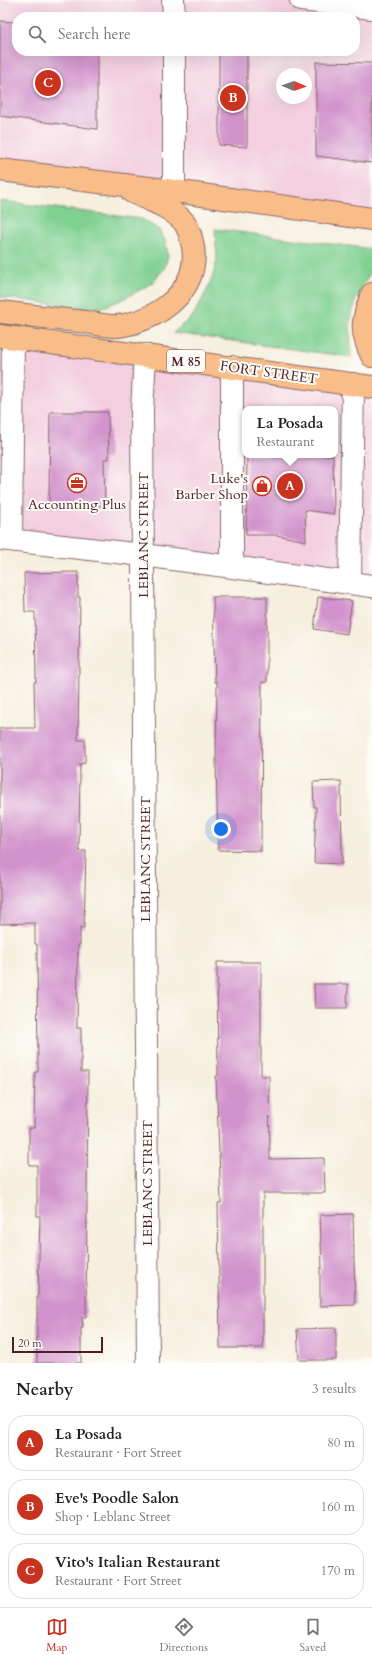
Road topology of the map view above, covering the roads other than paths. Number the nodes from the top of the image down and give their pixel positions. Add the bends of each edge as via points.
1 (174, 0) edge
2 (301, 0) edge
3 (372, 8) edge
4 (174, 12) edge
5 (174, 56) edge
6 (0, 170) edge
7 (115, 184) junction
8 (174, 191) junction
9 (372, 219) edge
10 (372, 294) edge
11 (0, 312) edge
12 (6, 337) edge
13 (145, 355) junction
14 (372, 356) edge
15 (232, 367) junction
16 (362, 385) edge
17 (6, 540) edge
18 (143, 555) junction
19 (232, 567) junction
20 (350, 583) junction
21 (372, 586) edge
22 (148, 1363) edge

1 - 4 street
2 - 3 street
5 - 8 street
6 - 7 main road
7 - 8 main road
7 - 11 main road via 165,207 190,231 194,256 192,275 168,307 150,318 117,326
8 - 9 main road
10 - 14 main road via 363,318 365,342
12 - 13 main road, FORT STREET / M 85
12 - 17 street
13 - 15 main road, FORT STREET / M 85
13 - 18 street, LEBLANC STREET via 142,411
15 - 16 main road, FORT STREET / M 85
15 - 19 street
16 - 20 street
17 - 18 street
18 - 19 street
18 - 22 street, LEBLANC STREET
19 - 20 street
20 - 21 street

